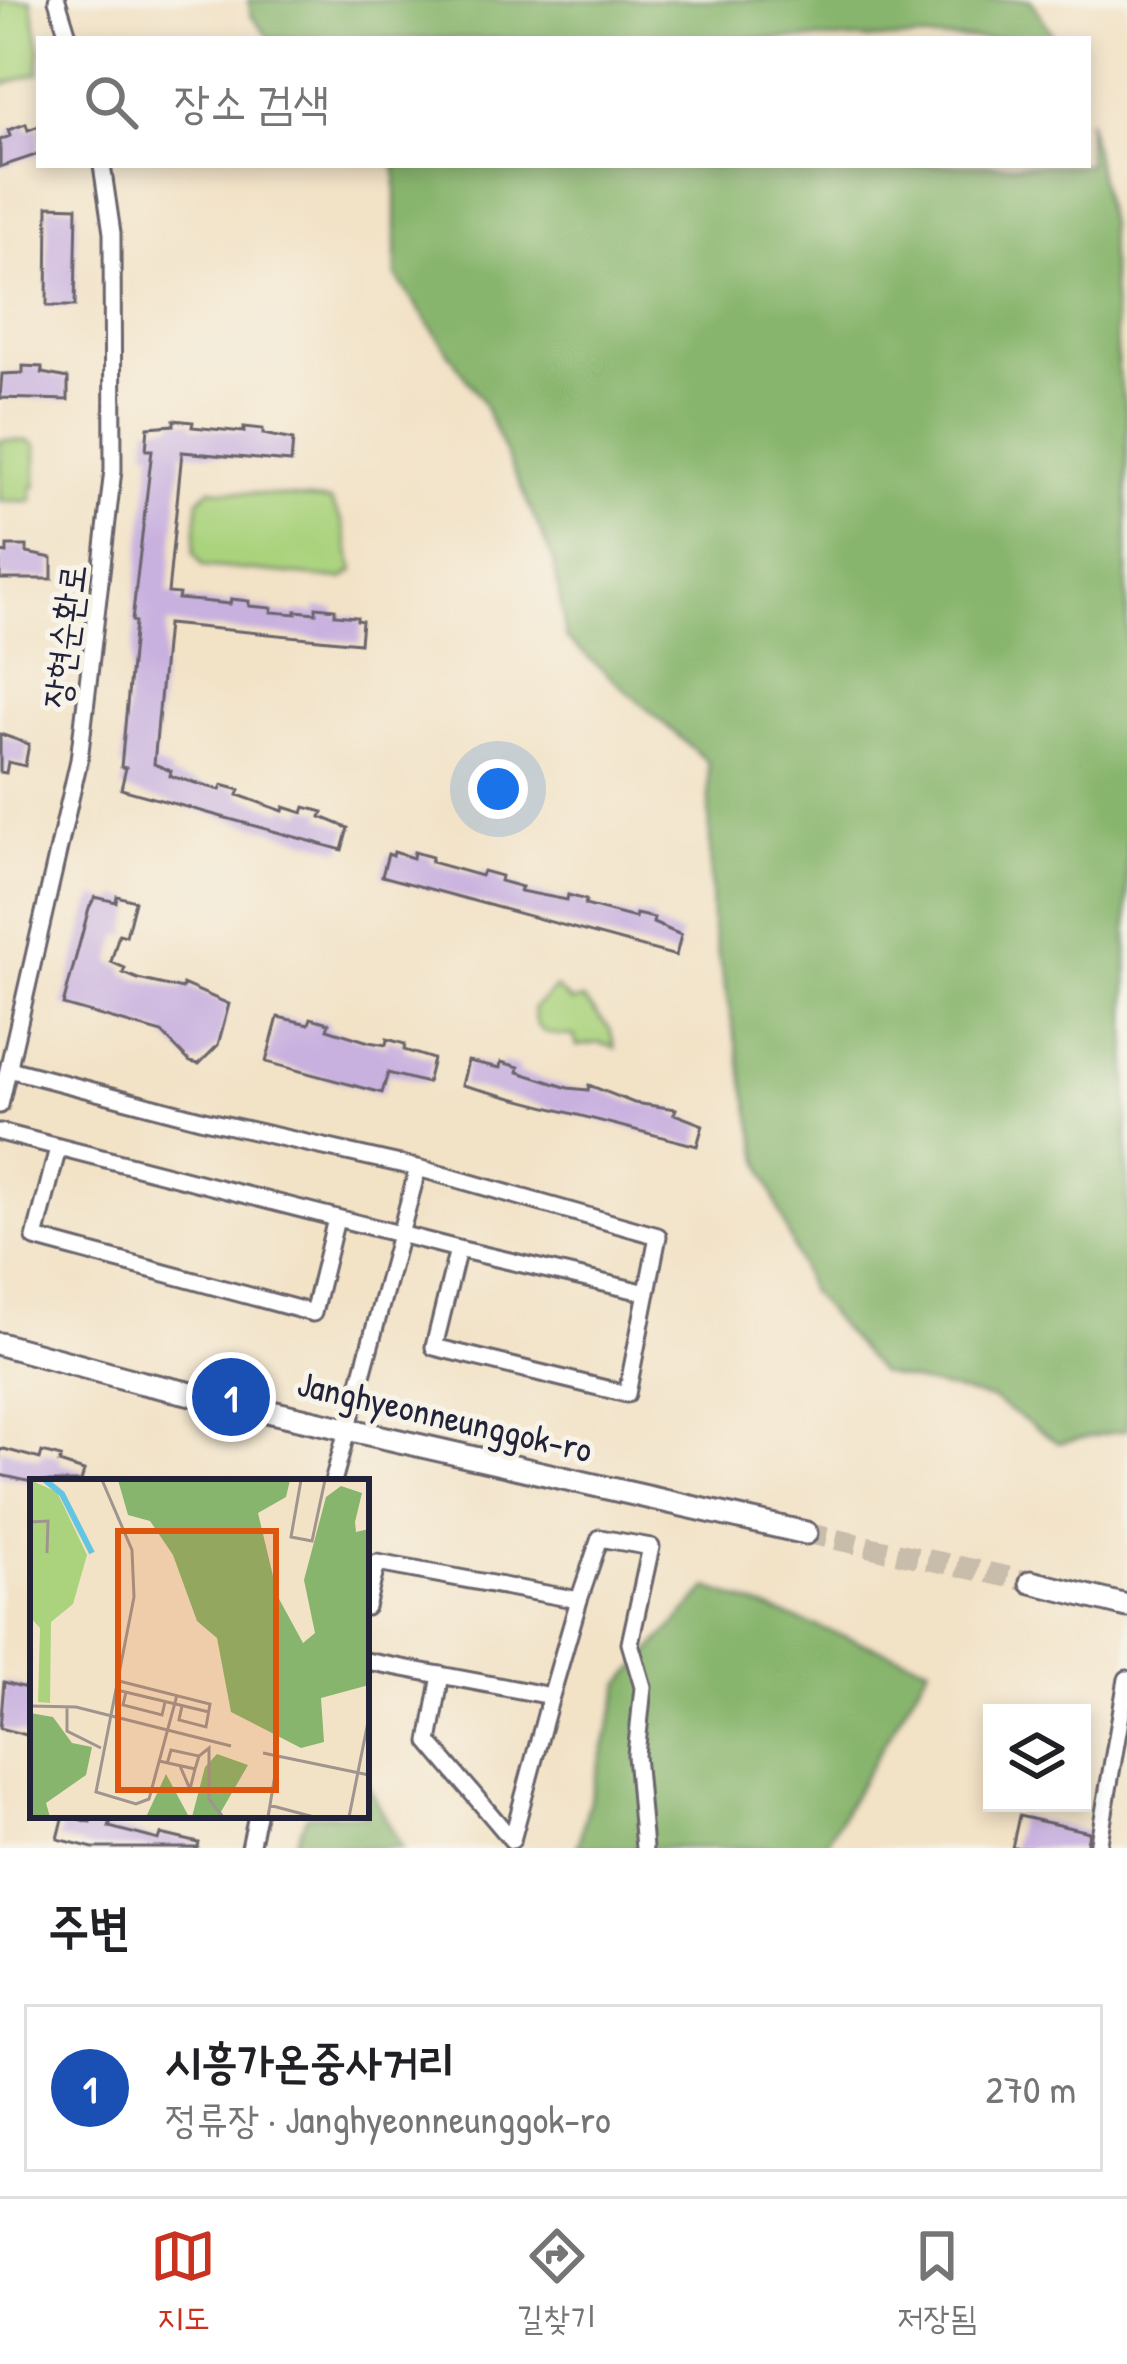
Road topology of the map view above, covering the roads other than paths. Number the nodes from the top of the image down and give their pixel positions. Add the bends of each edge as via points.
1 (57, 0) edge
2 (68, 36) edge
3 (102, 168) edge
4 (9, 1069) junction
5 (0, 1106) edge
6 (0, 1132) edge
7 (58, 1148) junction
8 (418, 1168) junction
9 (336, 1219) junction
10 (402, 1234) junction
11 (458, 1249) junction
12 (647, 1293) junction
13 (0, 1344) edge
14 (347, 1427) junction
15 (334, 1479) edge
16 (806, 1533) tunnel mouth
17 (1031, 1582) tunnel mouth
18 (369, 1595) edge
19 (579, 1600) junction
20 (1127, 1606) edge
21 (369, 1662) edge
22 (441, 1675) junction
23 (1127, 1679) edge
24 (551, 1696) junction
25 (256, 1818) edge
26 (250, 1848) edge
27 (644, 1848) edge
28 (1098, 1848) edge

1 - 2 street
3 - 4 street, 장현순환로 via 112,233 113,470 79,760
4 - 5 street, 장현순환로
4 - 8 street
6 - 7 street
7 - 9 street
7 - 9 street via 35,1238 313,1313
8 - 10 street
8 - 12 street via 658,1235
9 - 10 street
10 - 11 street
10 - 14 street
11 - 12 street
11 - 12 street via 434,1347 626,1394
13 - 14 main road, Janghyeonneunggok-ro
14 - 15 street
14 - 16 main road, Janghyeonneunggok-ro
17 - 20 main road
18 - 19 street via 377,1563
19 - 24 street
19 - 27 street via 599,1538 651,1547 630,1643 644,1687 635,1755
21 - 22 street
22 - 24 street
22 - 24 street via 430,1742 512,1840
23 - 28 street
25 - 26 street

